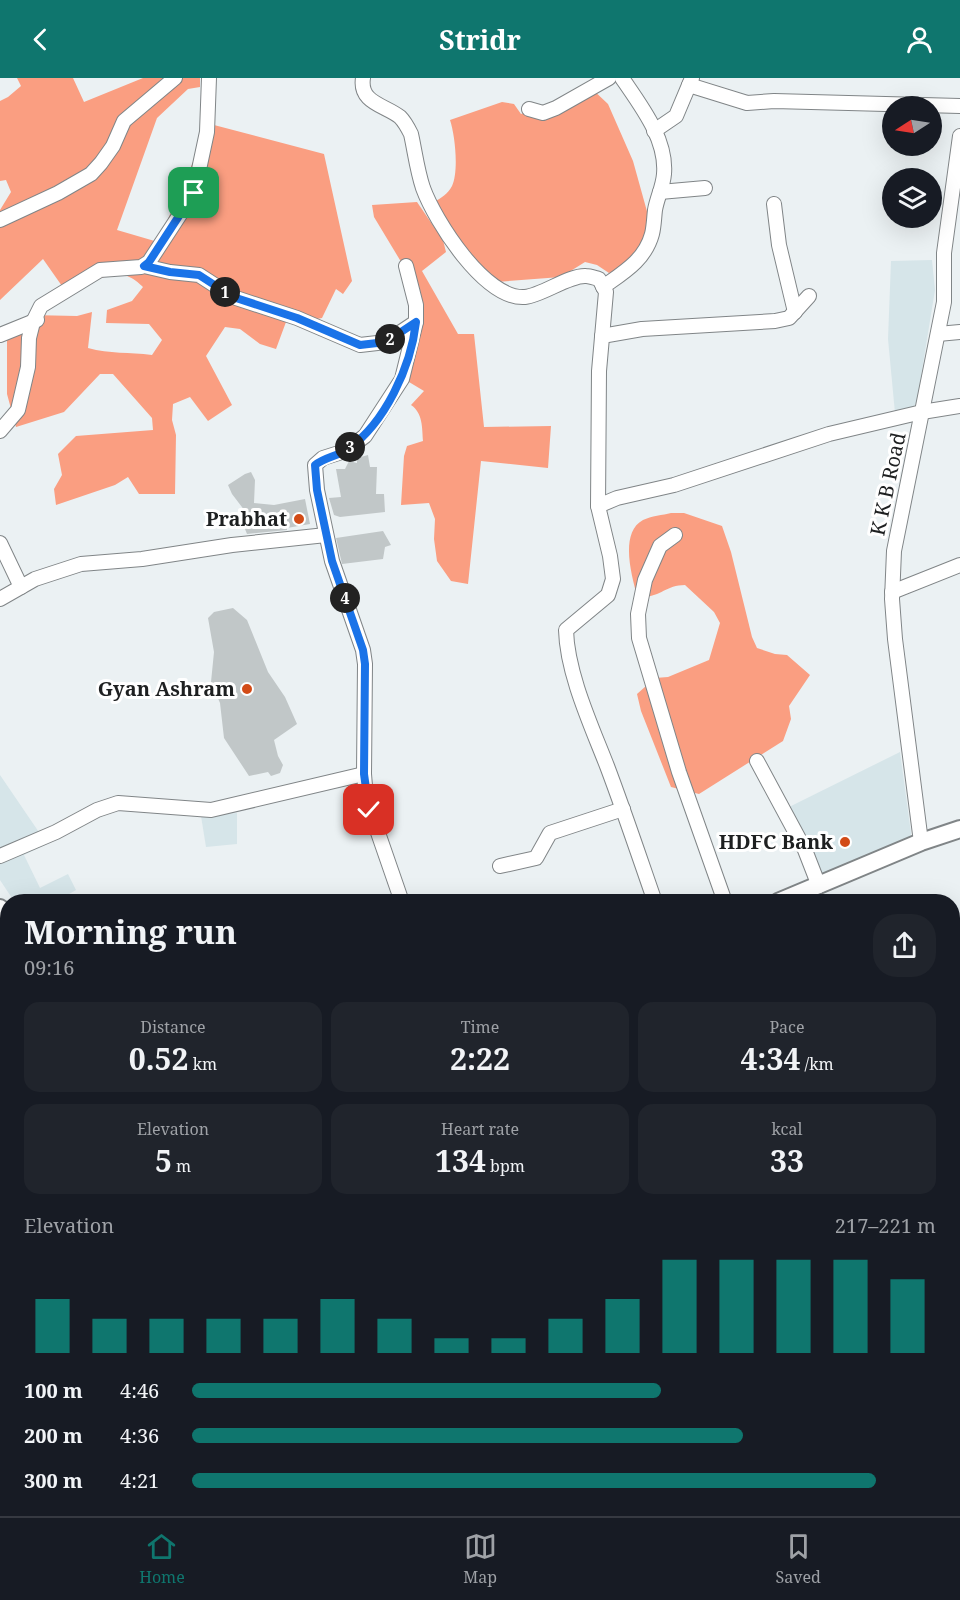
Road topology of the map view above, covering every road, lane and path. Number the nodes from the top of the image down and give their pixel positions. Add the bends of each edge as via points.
1 (209, 78) edge
2 (363, 78) edge
3 (609, 78) edge
4 (622, 78) edge
5 (173, 79) edge
6 (691, 81) edge
7 (960, 106) edge
8 (529, 109) dead end
9 (654, 131) junction
10 (960, 136) edge
11 (705, 188) dead end
12 (660, 192) junction
13 (774, 204) dead end
14 (954, 218) edge
15 (0, 220) edge
16 (144, 266) junction
17 (406, 266) dead end
18 (603, 287) junction
19 (809, 296) dead end
20 (795, 312) junction
21 (36, 320) junction
22 (416, 322) junction
23 (960, 332) edge
24 (938, 334) junction
25 (0, 335) edge
26 (602, 336) junction
27 (960, 406) edge
28 (922, 412) junction
29 (0, 431) edge
30 (598, 506) junction
31 (326, 535) junction
32 (675, 535) dead end
33 (0, 543) edge
34 (960, 565) edge
35 (21, 588) junction
36 (892, 592) junction
37 (0, 599) edge
38 (757, 761) dead end
39 (364, 774) junction
40 (623, 809) junction
41 (960, 829) edge
42 (921, 842) junction
43 (0, 856) edge
44 (500, 866) dead end
45 (819, 886) junction
46 (399, 894) edge
47 (652, 894) edge
48 (722, 894) edge
49 (798, 894) edge

1 - 16 street via 207,132 194,193
2 - 18 street via 365,95 407,126 430,202 457,249 482,278 508,295 526,297 585,276 599,279
3 - 8 street via 556,108 543,113
4 - 9 street
5 - 15 street via 124,121 113,146 91,174
6 - 7 street via 747,103
6 - 9 street via 676,117
9 - 12 street via 664,154
10 - 14 street, K K B Road
11 - 12 street
12 - 18 street via 644,254
13 - 20 street
14 - 24 street, K K B Road via 944,253 944,302
16 - 21 street via 100,270 41,306
16 - 22 street via 199,275 233,297 360,345 386,342
17 - 22 street
18 - 26 street via 606,292
19 - 20 street
20 - 26 street via 789,318 775,321 642,329
21 - 25 street
21 - 29 street via 29,338 28,367 18,410
22 - 31 street via 402,379 365,436 345,452 323,458 315,465
23 - 24 street
24 - 28 street, K K B Road
26 - 30 street
27 - 28 street
28 - 30 street via 829,434
28 - 36 street, K K B Road via 894,551
30 - 40 street via 613,579 608,595 566,630 566,650
31 - 35 street via 81,564 35,579
31 - 39 street via 363,650
32 - 48 street via 660,546 645,580 638,614 639,638 678,772
33 - 35 street
34 - 36 street
35 - 37 street
36 - 42 street, K K B Road
38 - 45 street via 805,850
39 - 43 street via 211,810 118,803
39 - 46 street via 369,810
40 - 44 street via 550,833 536,858
40 - 47 street
41 - 42 street
42 - 45 street
45 - 49 street

